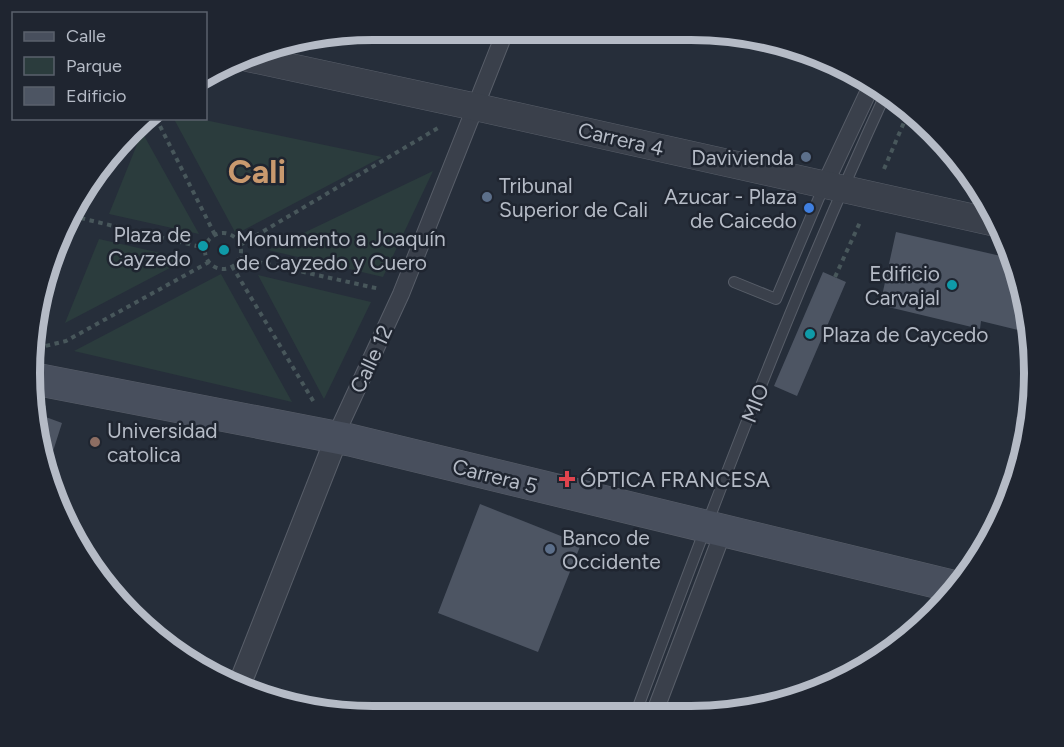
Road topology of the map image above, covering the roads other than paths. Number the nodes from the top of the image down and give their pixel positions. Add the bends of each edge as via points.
1 (502, 40) edge
2 (260, 60) edge
3 (869, 92) edge
4 (882, 101) edge
5 (476, 106) junction
6 (834, 186) junction
7 (986, 221) edge
8 (734, 282) dead end
9 (40, 380) edge
10 (329, 425) junction
11 (714, 530) junction
12 (948, 585) edge
13 (241, 679) edge
14 (639, 706) edge
15 (657, 706) edge

1 - 5 street, Calle 12
2 - 5 street, Carrera 4
3 - 6 street
4 - 6 lane, MIO
5 - 6 street, Carrera 4
5 - 10 street, Calle 12 via 401,294 340,426
6 - 7 street, Carrera 4
6 - 8 lane via 776,299
6 - 11 lane, MIO
9 - 10 main road, Carrera 5
10 - 11 main road, Carrera 5
10 - 13 street, Calle 12
11 - 12 main road, Carrera 5
11 - 14 lane, MIO
11 - 15 street

